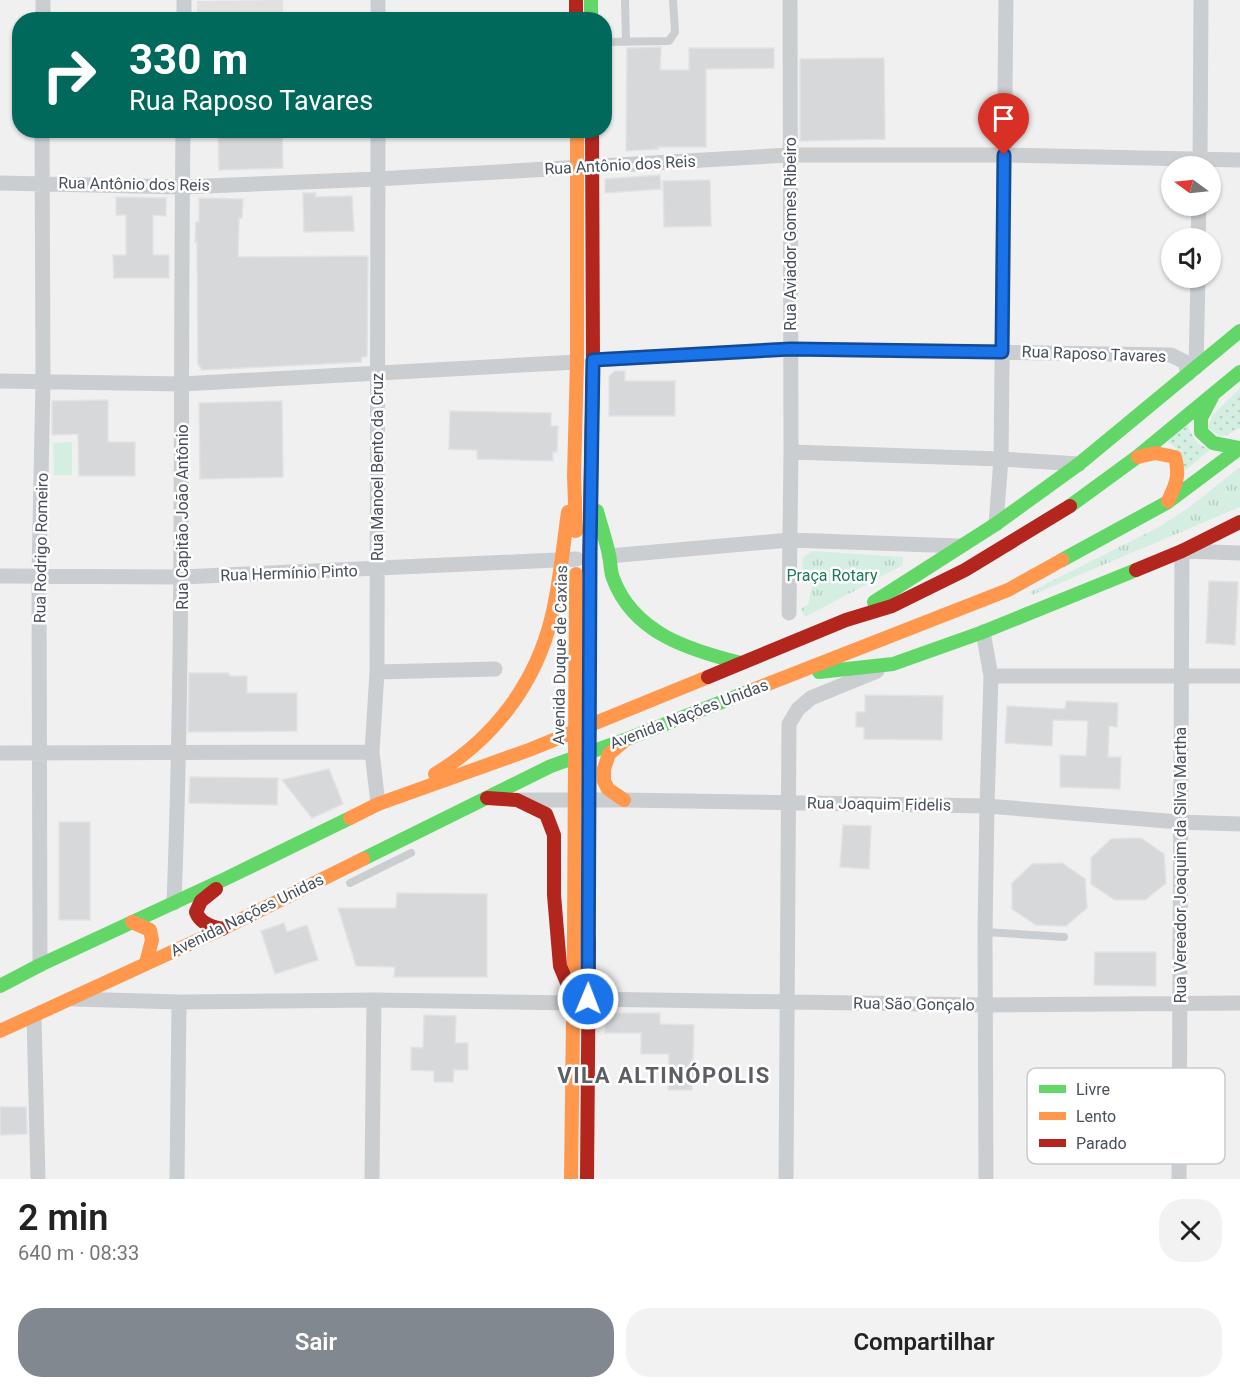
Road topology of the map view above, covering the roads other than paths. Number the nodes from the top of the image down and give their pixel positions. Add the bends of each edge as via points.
1 (625, 0) edge
2 (673, 0) edge
3 (790, 0) edge
4 (1006, 0) edge
5 (1201, 0) edge
6 (612, 42) edge
7 (626, 42) junction
8 (42, 138) edge
9 (183, 138) edge
10 (378, 138) edge
11 (579, 138) edge
12 (590, 138) edge
13 (789, 155) junction
14 (1004, 155) junction
15 (1200, 156) edge
16 (1240, 160) edge
17 (1161, 162) edge
18 (1221, 162) edge
19 (585, 167) junction
20 (377, 179) junction
21 (0, 183) edge
22 (42, 183) junction
23 (182, 187) junction
24 (1197, 288) edge
25 (1240, 331) edge
26 (791, 349) junction
27 (1002, 352) junction
28 (593, 360) junction
29 (577, 362) junction
30 (1192, 371) junction
31 (1240, 372) edge
32 (378, 373) junction
33 (0, 381) edge
34 (43, 381) junction
35 (182, 384) junction
36 (1213, 394) junction
37 (1240, 448) edge
38 (791, 452) junction
39 (1137, 458) junction
40 (1001, 459) junction
41 (1079, 464) junction
42 (574, 476) junction
43 (590, 484) junction
44 (1168, 502) junction
45 (1240, 522) edge
46 (996, 524) junction
47 (790, 540) junction
48 (960, 546) junction
49 (1182, 551) junction
50 (1240, 553) edge
51 (609, 556) junction
52 (561, 559) junction
53 (377, 569) junction
54 (581, 569) junction
55 (0, 576) edge
56 (39, 576) junction
57 (182, 577) junction
58 (1008, 590) junction
59 (789, 613) dead end
60 (846, 620) junction
61 (983, 632) junction
62 (741, 663) junction
63 (893, 664) junction
64 (495, 669) dead end
65 (377, 672) junction
66 (791, 674) junction
67 (991, 676) junction
68 (1182, 676) junction
69 (1240, 676) edge
70 (589, 679) dead end
71 (589, 703) dead end
72 (627, 739) junction
73 (179, 752) junction
74 (372, 752) junction
75 (0, 753) edge
76 (41, 753) junction
77 (417, 790) junction
78 (483, 798) junction
79 (517, 800) junction
80 (624, 800) junction
81 (788, 803) junction
82 (378, 804) junction
83 (987, 806) junction
84 (1179, 822) junction
85 (1240, 824) edge
86 (404, 838) junction
87 (411, 853) junction
88 (415, 861) dead end
89 (225, 879) junction
90 (350, 882) dead end
91 (174, 903) junction
92 (132, 922) junction
93 (222, 928) junction
94 (985, 932) junction
95 (1064, 937) dead end
96 (146, 963) junction
97 (40, 965) junction
98 (0, 986) edge
99 (69, 999) junction
100 (374, 1000) junction
101 (578, 1000) junction
102 (179, 1002) junction
103 (786, 1002) junction
104 (1179, 1002) junction
105 (1240, 1003) edge
106 (986, 1005) junction
107 (34, 1017) junction
108 (0, 1031) edge
109 (1179, 1068) edge
110 (38, 1179) edge
111 (177, 1179) edge
112 (372, 1179) edge
113 (571, 1179) edge
114 (587, 1179) edge
115 (786, 1179) edge
116 (986, 1179) edge

1 - 7 lane
2 - 7 lane via 675,32 669,41
3 - 13 street, Rua Aviador Gomes Ribeiro
4 - 14 street
5 - 15 street
6 - 7 lane
8 - 22 street, Rua Rodrigo Romeiro
9 - 23 street, Rua Capitão João Antônio
10 - 20 street, Rua Manoel Bento da Cruz
11 - 19 main road, Avenida Duque de Caxias
12 - 19 main road, Avenida Duque de Caxias
13 - 14 street, Rua Antônio dos Reis
13 - 19 street, Rua Antônio dos Reis
13 - 26 street, Rua Aviador Gomes Ribeiro
14 - 17 street, Rua Antônio dos Reis
14 - 27 street
16 - 18 street, Rua Antônio dos Reis
19 - 20 street, Rua Antônio dos Reis
19 - 28 main road, Avenida Duque de Caxias
19 - 29 main road, Avenida Duque de Caxias
20 - 23 street, Rua Antônio dos Reis
20 - 32 street, Rua Manoel Bento da Cruz
21 - 22 street, Rua Antônio dos Reis
22 - 23 street, Rua Antônio dos Reis
22 - 34 street, Rua Rodrigo Romeiro
23 - 35 street, Rua Capitão João Antônio
24 - 30 street
25 - 30 main road, Avenida Nações Unidas
26 - 27 street, Rua Raposo Tavares
26 - 28 street, Rua Raposo Tavares
26 - 38 street, Rua Aviador Gomes Ribeiro
27 - 30 street, Rua Raposo Tavares via 1171,355
27 - 40 street
28 - 43 main road, Avenida Duque de Caxias
29 - 32 street
29 - 42 main road, Avenida Duque de Caxias
30 - 41 main road, Avenida Nações Unidas
31 - 36 main road, Avenida Nações Unidas
32 - 35 street
32 - 53 street, Rua Manoel Bento da Cruz
33 - 34 street
34 - 35 street
34 - 56 street, Rua Rodrigo Romeiro
35 - 57 street, Rua Capitão João Antônio
36 - 37 main road via 1201,418 1201,432 1212,443
36 - 39 main road, Avenida Nações Unidas
37 - 44 main road, Avenida Nações Unidas
38 - 40 street
38 - 47 street, Rua Aviador Gomes Ribeiro
39 - 41 main road
39 - 44 main road via 1155,453 1175,457 1179,480
39 - 60 main road, Avenida Nações Unidas via 1069,507 965,570 892,606
40 - 41 street
40 - 46 street
41 - 46 main road, Avenida Nações Unidas
42 - 52 main road
42 - 54 main road, Avenida Duque de Caxias
43 - 51 main road
43 - 54 main road, Avenida Duque de Caxias
44 - 58 main road, Avenida Nações Unidas
45 - 49 main road
46 - 48 main road, Avenida Nações Unidas
47 - 48 street
47 - 51 street
47 - 59 street, Rua Aviador Gomes Ribeiro
48 - 60 main road, Avenida Nações Unidas
49 - 50 street
49 - 61 main road
49 - 68 street, Rua Vereador Joaquim da Silva Martha
51 - 62 main road via 613,577 630,608 647,627 672,642
52 - 53 street, Rua Hermínio Pinto
52 - 54 street, Rua Hermínio Pinto
52 - 77 main road via 552,617 523,687 479,743
53 - 57 street, Rua Hermínio Pinto
53 - 65 street, Rua Manoel Bento da Cruz
54 - 70 main road, Avenida Duque de Caxias
54 - 101 main road, Avenida Duque de Caxias, bridge via 574,938
55 - 56 street, Rua Hermínio Pinto
56 - 57 street, Rua Hermínio Pinto
56 - 76 street, Rua Rodrigo Romeiro
57 - 73 street, Rua Capitão João Antônio
58 - 61 main road
58 - 66 main road, Avenida Nações Unidas
60 - 62 main road, Avenida Nações Unidas
61 - 63 main road
61 - 67 street
62 - 77 main road, Avenida Nações Unidas via 529,750
63 - 66 main road
63 - 81 street via 811,698 798,709 789,724
64 - 65 street
65 - 74 street, Rua Manoel Bento da Cruz
66 - 72 main road, Avenida Nações Unidas
67 - 68 street
67 - 83 street
68 - 69 street
68 - 84 street, Rua Vereador Joaquim da Silva Martha
71 - 101 main road, Avenida Duque de Caxias, bridge via 589,936
72 - 78 main road, Avenida Nações Unidas via 551,766
72 - 80 main road via 609,754 604,769 608,789
73 - 74 street
73 - 76 street
73 - 91 street, Rua Capitão João Antônio
74 - 82 street, Rua Manoel Bento da Cruz
75 - 76 street
76 - 97 street, Rua Rodrigo Romeiro
77 - 82 main road, Avenida Nações Unidas
78 - 79 main road
78 - 86 main road, Avenida Nações Unidas
79 - 80 street, Rua Joaquim Fidelis
79 - 101 main road via 546,814 554,834 560,966
80 - 81 street, Rua Joaquim Fidelis
81 - 83 street, Rua Joaquim Fidelis
81 - 103 street
82 - 89 main road, Avenida Nações Unidas
83 - 84 street, Rua Joaquim Fidelis
83 - 94 street
84 - 85 street, Rua Joaquim Fidelis
84 - 104 street, Rua Vereador Joaquim da Silva Martha
86 - 87 lane
86 - 93 main road, Avenida Nações Unidas
87 - 88 lane
87 - 90 lane
89 - 91 main road, Avenida Nações Unidas
89 - 93 main road via 199,903 197,913 200,921
91 - 92 main road, Avenida Nações Unidas
92 - 96 main road via 150,930 152,940
92 - 97 main road, Avenida Nações Unidas
93 - 96 main road, Avenida Nações Unidas
94 - 95 lane
94 - 106 street
96 - 99 main road, Avenida Nações Unidas
97 - 98 main road, Avenida Nações Unidas
99 - 102 street, Rua São Gonçalo
99 - 107 main road, Avenida Nações Unidas
100 - 101 street, Rua São Gonçalo
100 - 102 street, Rua São Gonçalo
100 - 112 street
101 - 103 street, Rua São Gonçalo
101 - 113 main road, Avenida Duque de Caxias
101 - 114 main road, Avenida Duque de Caxias
102 - 111 street
103 - 106 street, Rua São Gonçalo
103 - 115 street
104 - 105 street, Rua São Gonçalo
104 - 106 street, Rua São Gonçalo
104 - 109 street, Rua Vereador Joaquim da Silva Martha
106 - 116 street
107 - 108 main road, Avenida Nações Unidas
107 - 110 street

